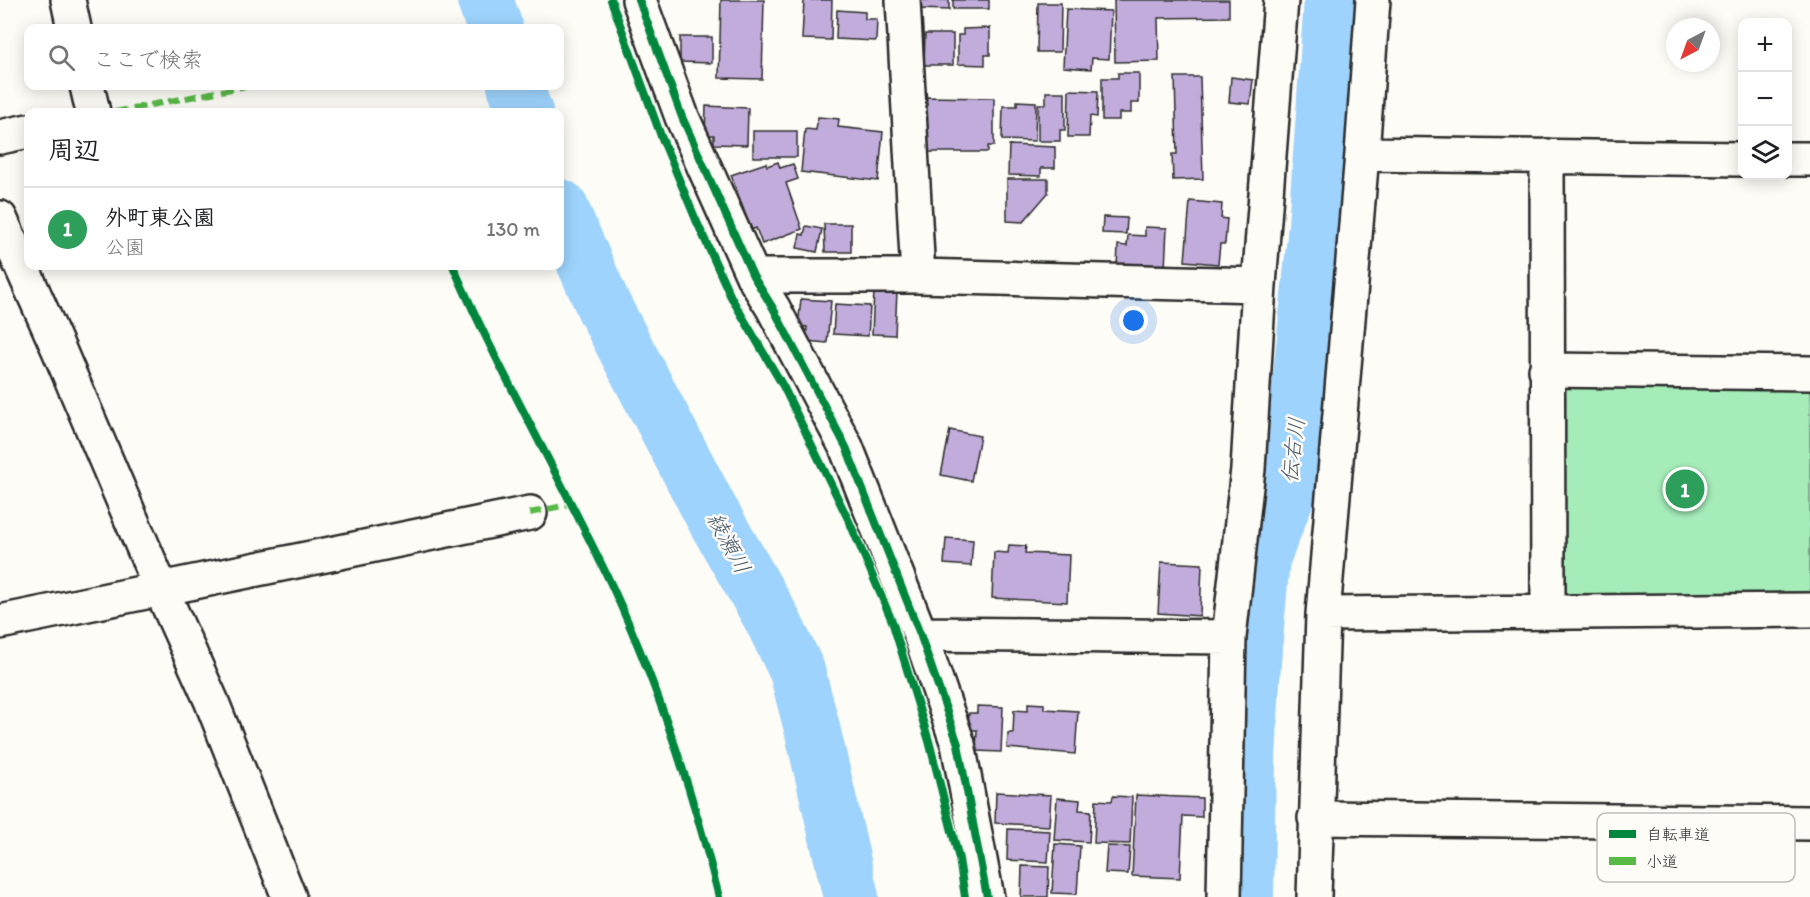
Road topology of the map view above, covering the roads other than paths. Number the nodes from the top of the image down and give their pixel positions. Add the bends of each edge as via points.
1 (68, 0) edge
2 (639, 0) edge
3 (903, 0) edge
4 (1281, 0) edge
5 (1373, 0) edge
6 (73, 24) edge
7 (88, 90) edge
8 (92, 108) edge
9 (24, 132) edge
10 (0, 137) edge
11 (1362, 154) junction
12 (1547, 156) junction
13 (1738, 159) edge
14 (1792, 159) edge
15 (1810, 159) edge
16 (0, 218) edge
17 (753, 276) junction
18 (918, 276) junction
19 (1259, 285) junction
20 (1546, 370) junction
21 (1810, 373) edge
22 (530, 513) dead end
23 (161, 589) junction
24 (1810, 610) edge
25 (1548, 612) junction
26 (1323, 614) junction
27 (0, 622) edge
28 (920, 634) junction
29 (1229, 637) junction
30 (1315, 818) junction
31 (1597, 821) edge
32 (1795, 823) edge
33 (1810, 823) edge
34 (289, 897) edge
35 (987, 897) edge
36 (1224, 897) edge
37 (1314, 897) edge

1 - 6 street
2 - 17 street via 682,117
3 - 18 street
4 - 19 street
5 - 11 street
7 - 8 street
9 - 10 street
11 - 12 street
11 - 26 street
12 - 13 street
12 - 20 street
14 - 15 street
16 - 23 street
17 - 18 street
17 - 28 street via 846,447
18 - 19 street
19 - 29 street via 1248,469
20 - 21 street
20 - 25 street
22 - 23 street
23 - 27 street
23 - 34 street via 211,700
24 - 25 street
25 - 26 street
26 - 30 street
28 - 29 street
28 - 35 street via 958,744
29 - 36 street
30 - 31 street
30 - 37 street
32 - 33 street

